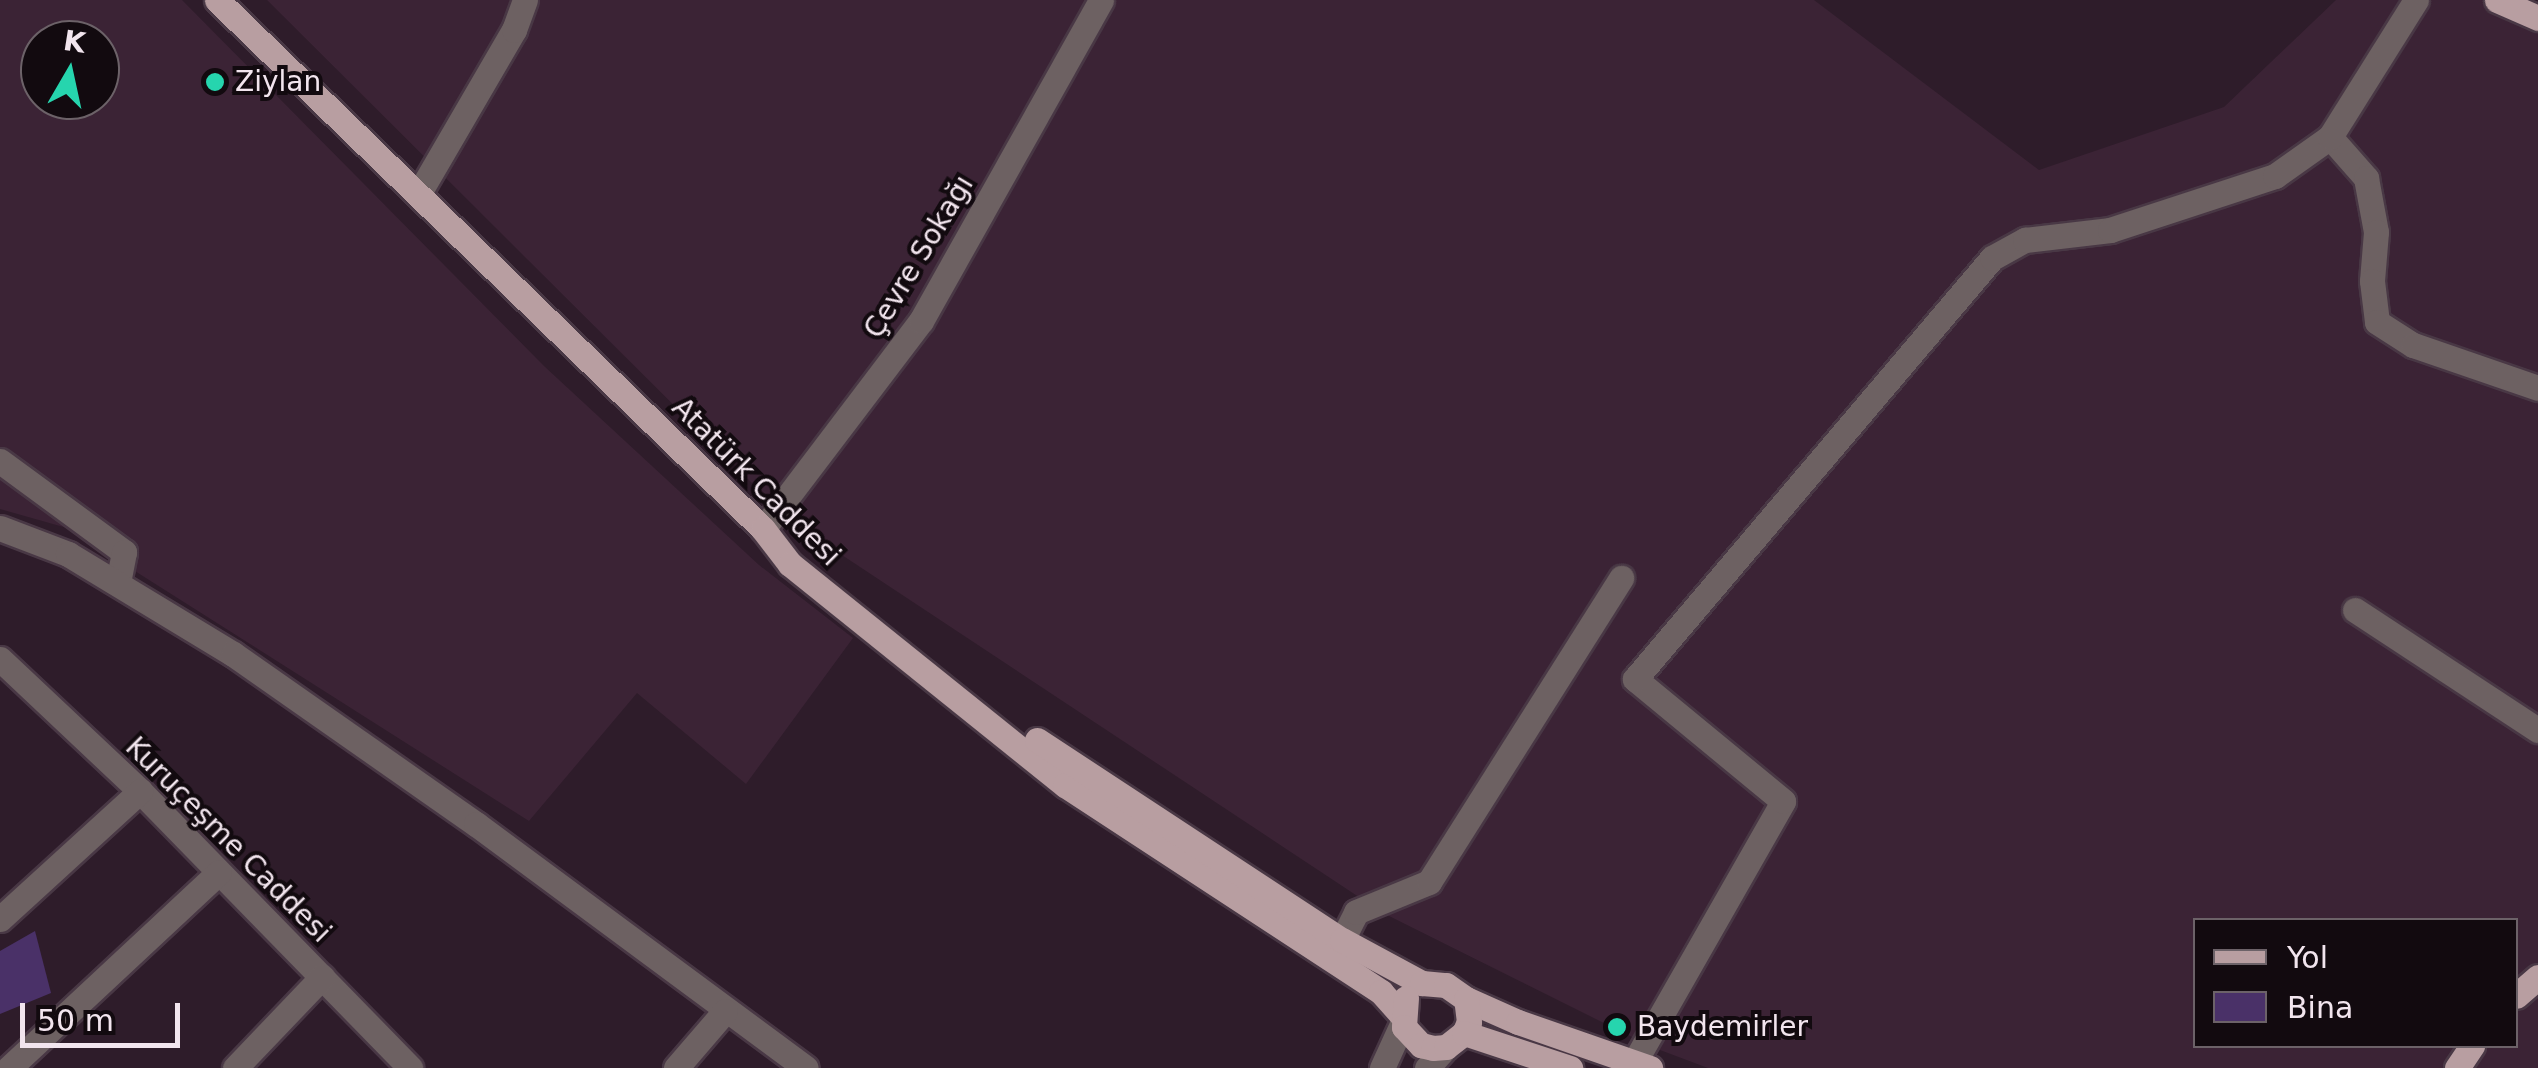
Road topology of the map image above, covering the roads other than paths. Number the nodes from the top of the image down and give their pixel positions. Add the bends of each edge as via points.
1 (217, 0) edge
2 (524, 0) edge
3 (1102, 0) edge
4 (2416, 0) edge
5 (2497, 0) edge
6 (2538, 18) edge
7 (2330, 137) junction
8 (419, 193) junction
9 (2538, 388) edge
10 (0, 461) edge
11 (0, 528) edge
12 (763, 529) junction
13 (1621, 578) dead end
14 (118, 582) junction
15 (2356, 610) dead end
16 (0, 658) edge
17 (2538, 730) edge
18 (140, 792) junction
19 (219, 872) junction
20 (0, 918) edge
21 (1342, 940) junction
22 (322, 977) junction
23 (2538, 977) edge
24 (1422, 983) junction
25 (2518, 994) edge
26 (1466, 999) junction
27 (725, 1011) junction
28 (1402, 1018) junction
29 (1455, 1040) junction
30 (1638, 1066) edge
31 (9, 1068) edge
32 (236, 1068) edge
33 (410, 1068) edge
34 (676, 1068) edge
35 (806, 1068) edge
36 (1382, 1068) edge
37 (1427, 1068) edge
38 (1570, 1068) edge

1 - 8 main road, Atatürk Caddesi
2 - 8 street via 514,30
3 - 12 street, Çevre Sokağı via 921,321
4 - 7 street
5 - 6 main road
7 - 9 street via 2366,178 2376,232 2376,322 2413,346
7 - 30 street via 2275,176 2110,230 2024,240 1992,258 1636,679 1782,800
8 - 12 main road, Atatürk Caddesi
10 - 14 street via 124,552
11 - 14 street
12 - 21 main road via 1060,758
12 - 28 main road, Atatürk Caddesi via 790,564 1065,784 1382,992
13 - 21 street via 1429,882 1356,912
14 - 27 street via 460,813
15 - 17 street
16 - 18 street, Kuruçeşme Caddesi
18 - 19 street, Kuruçeşme Caddesi
18 - 20 street
19 - 22 street, Kuruçeşme Caddesi
19 - 31 street
21 - 24 main road
22 - 32 street
22 - 33 street, Kuruçeşme Caddesi
23 - 25 main road
24 - 26 main road via 1446,985
24 - 28 main road via 1404,1001
26 - 29 main road via 1469,1022
26 - 30 main road
27 - 34 street
27 - 35 street
28 - 29 main road via 1421,1045
28 - 36 street
29 - 37 street
29 - 38 main road

